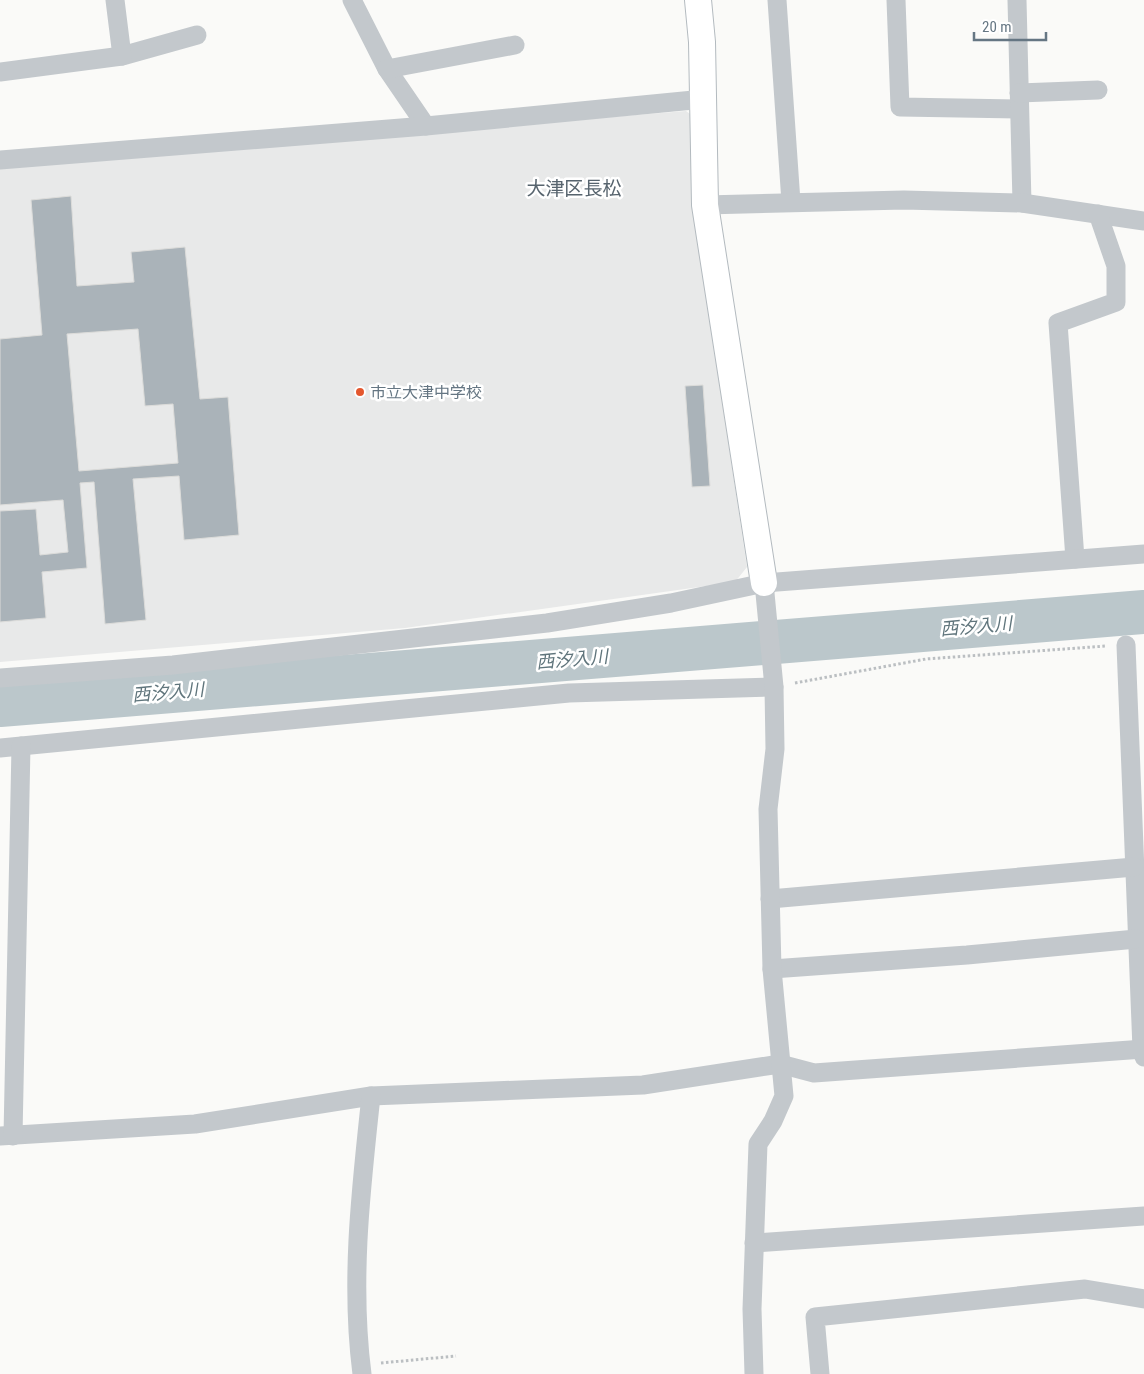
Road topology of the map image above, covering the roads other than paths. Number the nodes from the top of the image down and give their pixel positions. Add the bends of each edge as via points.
1 (116, 0) edge
2 (352, 0) edge
3 (698, 0) edge
4 (777, 0) edge
5 (896, 0) edge
6 (1016, 0) edge
7 (197, 35) dead end
8 (515, 45) dead end
9 (122, 56) junction
10 (387, 69) junction
11 (0, 72) edge
12 (1098, 90) dead end
13 (704, 99) junction
14 (1019, 101) junction
15 (426, 126) junction
16 (0, 160) edge
17 (791, 202) junction
18 (1022, 204) junction
19 (705, 205) junction
20 (1098, 214) junction
21 (1144, 221) edge
22 (1144, 554) edge
23 (1076, 559) junction
24 (764, 583) junction
25 (1126, 645) road end
26 (0, 678) edge
27 (774, 687) junction
28 (21, 746) junction
29 (0, 748) edge
30 (1134, 867) junction
31 (770, 899) junction
32 (1136, 939) junction
33 (772, 969) junction
34 (1143, 1052) edge
35 (780, 1064) junction
36 (371, 1096) junction
37 (6, 1136) edge
38 (1144, 1216) edge
39 (754, 1243) junction
40 (1144, 1299) edge
41 (361, 1369) edge
42 (754, 1374) edge
43 (820, 1374) edge

1 - 9 street
2 - 10 street
3 - 13 street
4 - 17 street
5 - 14 street via 900,107
6 - 14 street
7 - 9 street
8 - 10 street
9 - 11 street
10 - 15 street
12 - 14 street
13 - 15 street
13 - 19 street
14 - 18 street
15 - 16 street
17 - 18 street via 904,200
17 - 19 street
18 - 20 street
19 - 24 street
20 - 21 street
20 - 23 street via 1116,266 1116,302 1058,323
22 - 23 street
23 - 24 street
24 - 26 street via 671,603 547,623 183,664
24 - 27 street
25 - 30 street
27 - 28 street via 569,693
27 - 31 street via 775,750 768,809
28 - 29 street
28 - 37 street
30 - 31 street
30 - 32 street
31 - 33 street
32 - 33 street
32 - 34 street
33 - 35 street
34 - 35 street via 814,1073
35 - 36 street via 643,1085
35 - 39 street via 784,1096 758,1144
36 - 37 street via 195,1124
36 - 41 street via 358,1221
38 - 39 street
39 - 42 street
40 - 43 street via 1085,1289 815,1317

